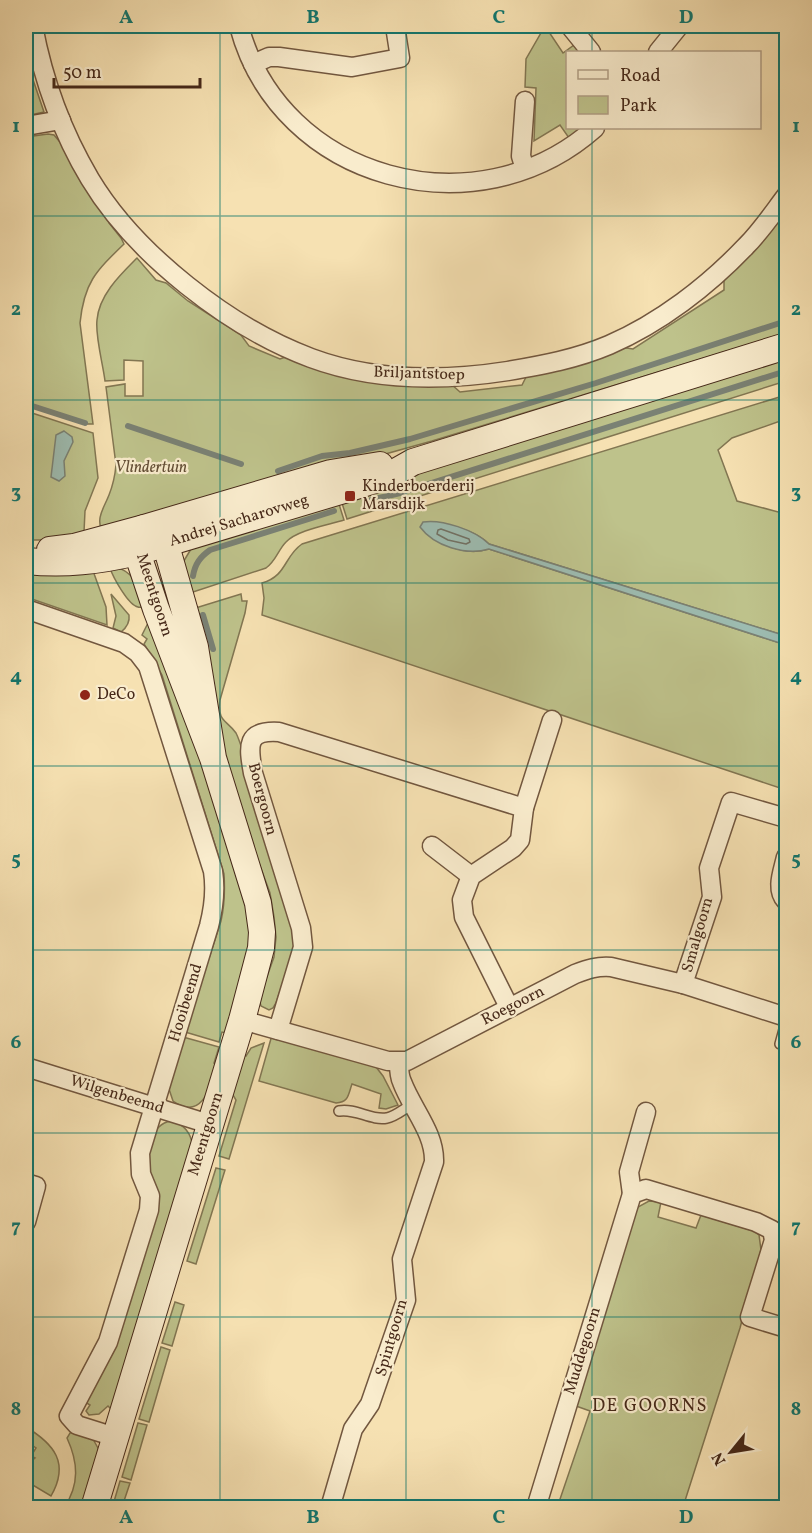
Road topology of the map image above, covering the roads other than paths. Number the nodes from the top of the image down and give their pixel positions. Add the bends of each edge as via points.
1 (33, 26) edge
2 (239, 26) edge
3 (395, 26) edge
4 (570, 26) edge
5 (679, 26) edge
6 (590, 51) edge
7 (659, 51) edge
8 (253, 64) junction
9 (525, 101) dead end
10 (61, 120) junction
11 (26, 126) edge
12 (594, 129) edge
13 (525, 169) junction
14 (786, 198) edge
15 (786, 346) edge
16 (413, 462) junction
17 (141, 540) junction
18 (165, 544) junction
19 (26, 552) edge
20 (26, 561) edge
21 (26, 609) edge
22 (552, 720) dead end
23 (213, 758) junction
24 (524, 808) junction
25 (786, 818) edge
26 (432, 846) dead end
27 (786, 857) edge
28 (471, 876) junction
29 (786, 901) edge
30 (683, 984) junction
31 (509, 1007) junction
32 (786, 1017) edge
33 (242, 1020) junction
34 (786, 1022) edge
35 (278, 1030) junction
36 (780, 1044) dead end
37 (399, 1062) junction
38 (26, 1067) edge
39 (413, 1104) junction
40 (154, 1106) junction
41 (339, 1111) dead end
42 (646, 1112) dead end
43 (209, 1124) junction
44 (26, 1183) edge
45 (632, 1194) junction
46 (26, 1222) edge
47 (786, 1329) edge
48 (115, 1437) junction
49 (94, 1508) edge
50 (330, 1508) edge
51 (536, 1508) edge

1 - 10 street, Briljantstoep
2 - 8 street
3 - 8 street via 400,58 352,67 269,57
4 - 6 street
5 - 7 street
8 - 13 street via 281,108 306,131 375,171 404,179 446,183 489,179
9 - 13 street via 521,156
10 - 11 street
10 - 14 street, Briljantstoep via 91,180 116,214 159,260 200,295 239,323 286,348 358,371 402,376 484,375 569,360 611,344 669,311 707,282 747,246
12 - 13 street via 560,154
15 - 16 street, Andrej Sacharovweg
16 - 17 street, Andrej Sacharovweg via 331,473
16 - 18 street, Andrej Sacharovweg via 390,475
17 - 18 street, Andrej Sacharovweg
17 - 19 street, Andrej Sacharovweg
17 - 20 street, Andrej Sacharovweg via 102,560
17 - 23 street, Meentgoorn via 156,609
18 - 23 street, Meentgoorn via 195,647
21 - 40 street, Hooibeemd via 124,643 138,652 148,666 213,871 214,906
22 - 24 street
23 - 33 street, Meentgoorn via 258,903 262,932 258,964
24 - 28 street via 520,840
24 - 35 street, Boergoorn via 279,732 255,735 250,746 253,773 301,928 303,947
25 - 30 street, Smalgoorn via 731,802 710,868 712,897
26 - 28 street
27 - 29 street via 780,881
28 - 31 street via 462,900 464,917
30 - 31 street, Roegoorn via 601,966 589,968
30 - 32 street, Roegoorn
31 - 37 street, Roegoorn via 414,1058
33 - 35 street
33 - 43 street, Meentgoorn
34 - 36 lane
35 - 37 street
37 - 39 street, Spintgoorn via 401,1080
38 - 40 street, Wilgenbeemd
39 - 41 lane via 388,1118
39 - 50 street, Spintgoorn via 434,1150 434,1162 402,1259 406,1300 370,1404 353,1429
40 - 43 street, Wilgenbeemd
40 - 48 street, Hooibeemd via 139,1164 150,1196 149,1210 108,1342 69,1416 77,1425
42 - 45 street, Muddegoorn via 628,1172
43 - 48 street, Meentgoorn
44 - 46 street via 36,1186
45 - 47 street via 646,1189 772,1230 774,1240 750,1317
45 - 51 street, Muddegoorn
48 - 49 street, Meentgoorn

